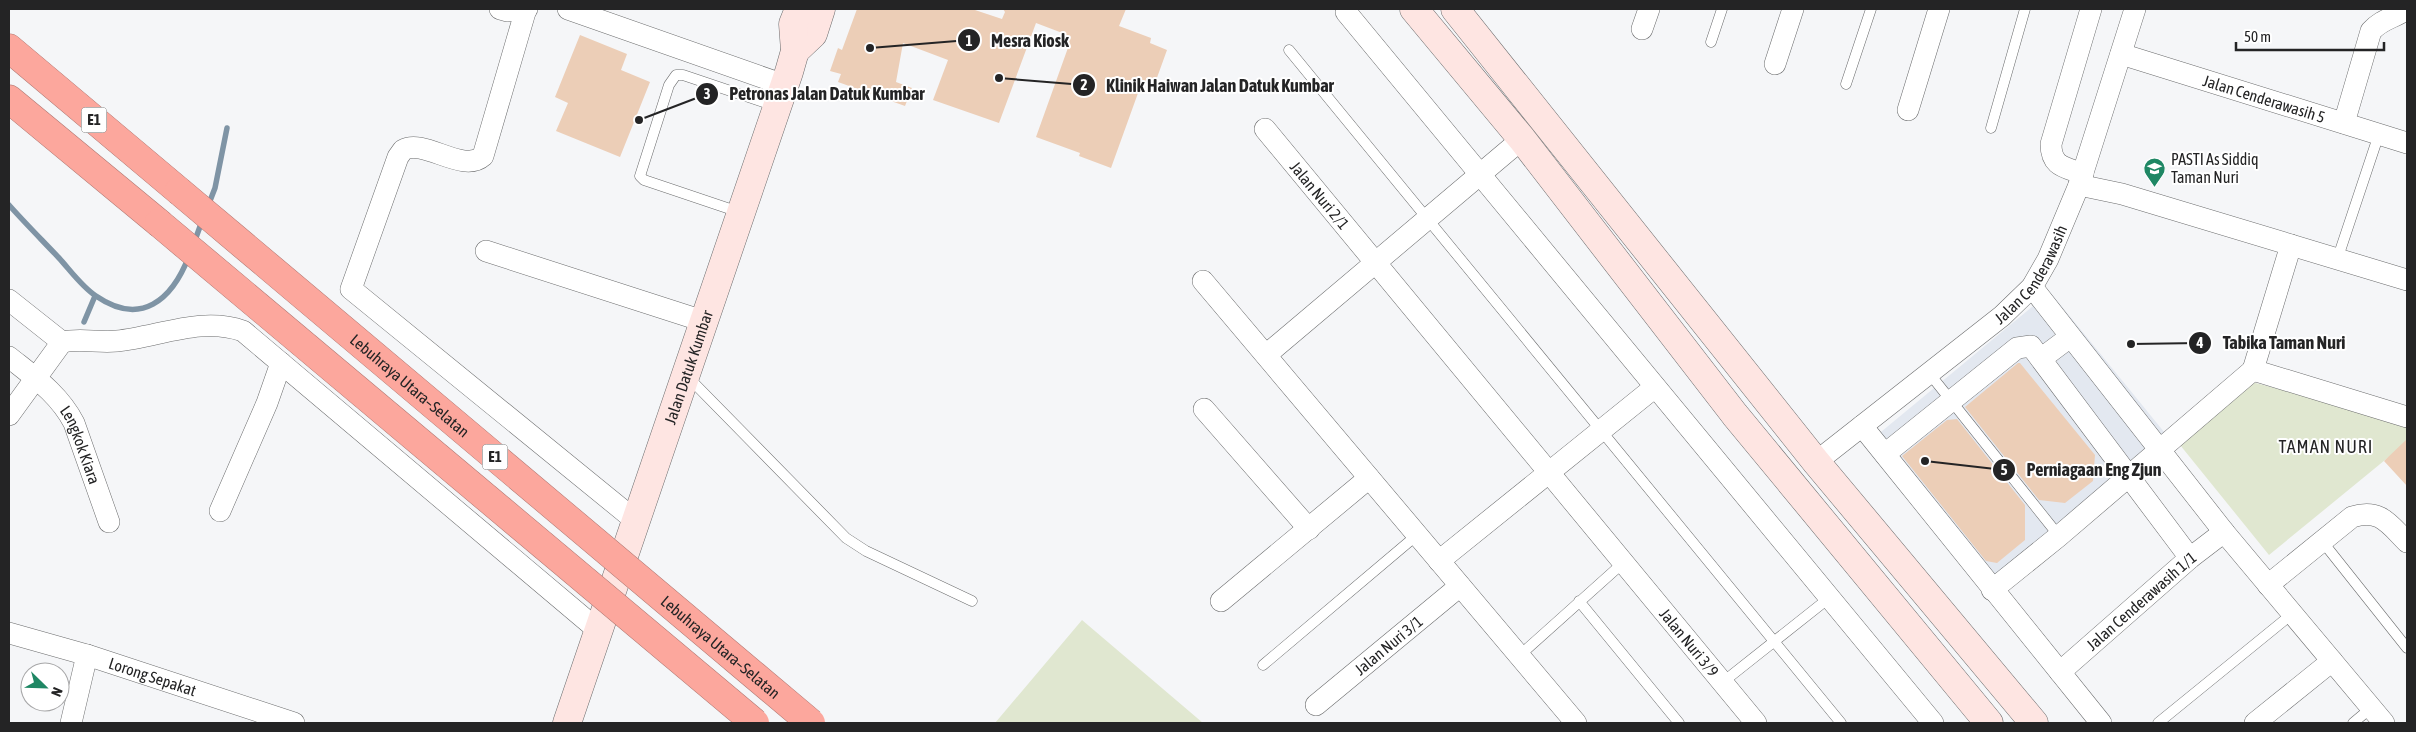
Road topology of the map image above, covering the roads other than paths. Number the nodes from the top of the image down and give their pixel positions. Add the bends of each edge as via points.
1 (500, 9) edge
2 (526, 9) edge
3 (568, 9) edge
4 (798, 9) edge
5 (821, 9) edge
6 (1414, 9) edge
7 (1455, 9) edge
8 (1649, 9) edge
9 (1722, 9) edge
10 (1793, 9) edge
11 (1871, 9) edge
12 (1940, 9) edge
13 (2026, 9) edge
14 (2091, 9) edge
15 (2135, 9) edge
16 (2407, 9) edge
17 (1346, 12) dead end
18 (1642, 29) dead end
19 (804, 42) junction
20 (1711, 42) dead end
21 (9, 48) edge
22 (1289, 50) dead end
23 (2121, 54) junction
24 (1775, 64) dead end
25 (1846, 84) dead end
26 (780, 96) junction
27 (9, 99) edge
28 (1908, 110) dead end
29 (2344, 123) junction
30 (1991, 128) dead end
31 (1265, 129) dead end
32 (2379, 134) junction
33 (1522, 139) junction
34 (2407, 143) edge
35 (1480, 175) junction
36 (2081, 180) junction
37 (740, 212) junction
38 (1427, 219) junction
39 (2291, 245) junction
40 (486, 251) dead end
41 (2337, 260) junction
42 (1376, 262) junction
43 (2407, 280) edge
44 (1203, 281) dead end
45 (2032, 287) junction
46 (9, 300) edge
47 (703, 321) junction
48 (2070, 337) junction
49 (62, 342) junction
50 (1266, 355) junction
51 (9, 357) edge
52 (2042, 358) junction
53 (281, 363) junction
54 (2253, 370) junction
55 (1929, 374) junction
56 (685, 375) junction
57 (36, 379) junction
58 (1655, 387) junction
59 (1951, 402) junction
60 (1204, 409) dead end
61 (9, 415) edge
62 (2407, 416) edge
63 (1862, 426) junction
64 (1601, 430) junction
65 (2159, 450) junction
66 (1885, 454) junction
67 (1816, 462) junction
68 (1549, 472) junction
69 (2130, 476) junction
70 (1369, 478) junction
71 (220, 511) dead end
72 (636, 521) junction
73 (109, 522) dead end
74 (1309, 529) junction
75 (2224, 532) junction
76 (1417, 535) junction
77 (2060, 536) junction
78 (2322, 541) junction
79 (2407, 542) edge
80 (2190, 558) junction
81 (1439, 561) junction
82 (1624, 562) junction
83 (2268, 585) junction
84 (1460, 586) junction
85 (1992, 590) junction
86 (1830, 598) junction
87 (972, 601) dead end
88 (1221, 601) dead end
89 (1580, 601) junction
90 (2292, 614) junction
91 (599, 631) junction
92 (9, 632) edge
93 (1774, 642) junction
94 (2407, 648) edge
95 (87, 655) junction
96 (1519, 656) junction
97 (2332, 661) junction
98 (1263, 665) dead end
99 (2060, 672) junction
100 (1723, 682) junction
101 (1316, 705) dead end
102 (2377, 716) edge
103 (71, 723) edge
104 (294, 723) edge
105 (567, 723) edge
106 (755, 723) edge
107 (811, 723) edge
108 (1576, 723) edge
109 (1679, 723) edge
110 (1756, 723) edge
111 (1841, 723) edge
112 (1933, 723) edge
113 (1989, 723) edge
114 (2034, 723) edge
115 (2101, 723) edge
116 (2158, 723) edge
117 (2255, 723) edge
118 (2353, 723) edge

1 - 2 street
2 - 72 street via 483,156 468,161 414,147 403,150 351,290
3 - 26 street
4 - 19 main road, Jalan Datuk Kumbar via 793,24
5 - 19 main road, Jalan Datuk Kumbar
6 - 33 main road
7 - 67 main road
8 - 18 street
9 - 20 lane
10 - 24 street
11 - 25 lane
12 - 28 street
13 - 30 lane
14 - 36 street via 2051,144 2056,164
15 - 23 street, Jalan Cenderawasih
16 - 29 street via 2380,21 2371,31
17 - 35 street
19 - 26 main road, Jalan Datuk Kumbar
21 - 107 highway, Lebuhraya Utara–Selatan / E1, bridge
22 - 38 lane
23 - 29 street, Jalan Cenderawasih 5
23 - 36 street, Jalan Cenderawasih
26 - 37 main road, Jalan Datuk Kumbar
26 - 37 lane via 683,75 676,75 669,85 640,176
27 - 106 highway, E1, bridge
29 - 32 street, Jalan Cenderawasih 5
31 - 42 street, Jalan Nuri 2/1
32 - 34 street, Jalan Cenderawasih 5
32 - 41 lane
33 - 35 street
33 - 113 main road via 1735,415
35 - 38 street
35 - 58 street
36 - 39 street
36 - 45 street, Jalan Cenderawasih via 2048,259
37 - 47 main road, Jalan Datuk Kumbar
38 - 42 street
38 - 64 lane
39 - 41 street
39 - 54 street
40 - 47 street
41 - 43 street
42 - 50 street
42 - 68 street, Jalan Nuri 2/1
44 - 50 street
45 - 48 street
45 - 55 street, Jalan Cenderawasih via 2002,316
46 - 49 street
47 - 56 main road, Jalan Datuk Kumbar
48 - 52 street
48 - 65 street
49 - 53 street via 77,339 116,342 191,328 229,326 243,331
49 - 57 street
50 - 70 street
51 - 57 street, Lengkok Kiara
52 - 59 street via 2031,346 2017,348
52 - 69 street
53 - 71 street
53 - 91 street
54 - 62 street
54 - 65 street
55 - 59 lane
55 - 63 street, Jalan Cenderawasih
56 - 72 main road, Jalan Datuk Kumbar
56 - 87 lane via 846,538 866,551
57 - 61 street
57 - 73 street, Lengkok Kiara via 57,395 74,423
58 - 64 street
58 - 86 street
59 - 66 street
59 - 77 lane
60 - 74 street
63 - 66 street
63 - 67 street, Jalan Cenderawasih
64 - 68 street
64 - 93 lane
65 - 69 street
65 - 75 street
66 - 85 street
67 - 114 main road
68 - 81 street
68 - 82 street, Jalan Nuri 3/9
69 - 77 street
69 - 80 street
70 - 74 street
70 - 76 street
72 - 91 main road, Jalan Datuk Kumbar
74 - 88 street
75 - 80 street, Jalan Cenderawasih 1/1
75 - 83 street
76 - 81 street
76 - 98 lane
77 - 85 street
78 - 79 street via 2352,516 2363,513 2386,520
78 - 83 street
78 - 94 lane
80 - 99 street, Jalan Cenderawasih 1/1
81 - 84 street
82 - 89 lane
82 - 100 street, Jalan Nuri 3/9
83 - 90 street
84 - 96 street
84 - 101 street, Jalan Nuri 3/1
85 - 99 street
86 - 93 lane
86 - 112 street
89 - 96 lane
89 - 109 lane
90 - 97 street
90 - 116 lane
91 - 105 main road, Jalan Datuk Kumbar
92 - 95 street, Lorong Sepakat
93 - 100 lane
93 - 111 lane
95 - 103 street
95 - 104 street, Lorong Sepakat
96 - 108 street
97 - 102 street
97 - 117 street
99 - 115 street
100 - 110 street, Jalan Nuri 3/9
102 - 118 lane

